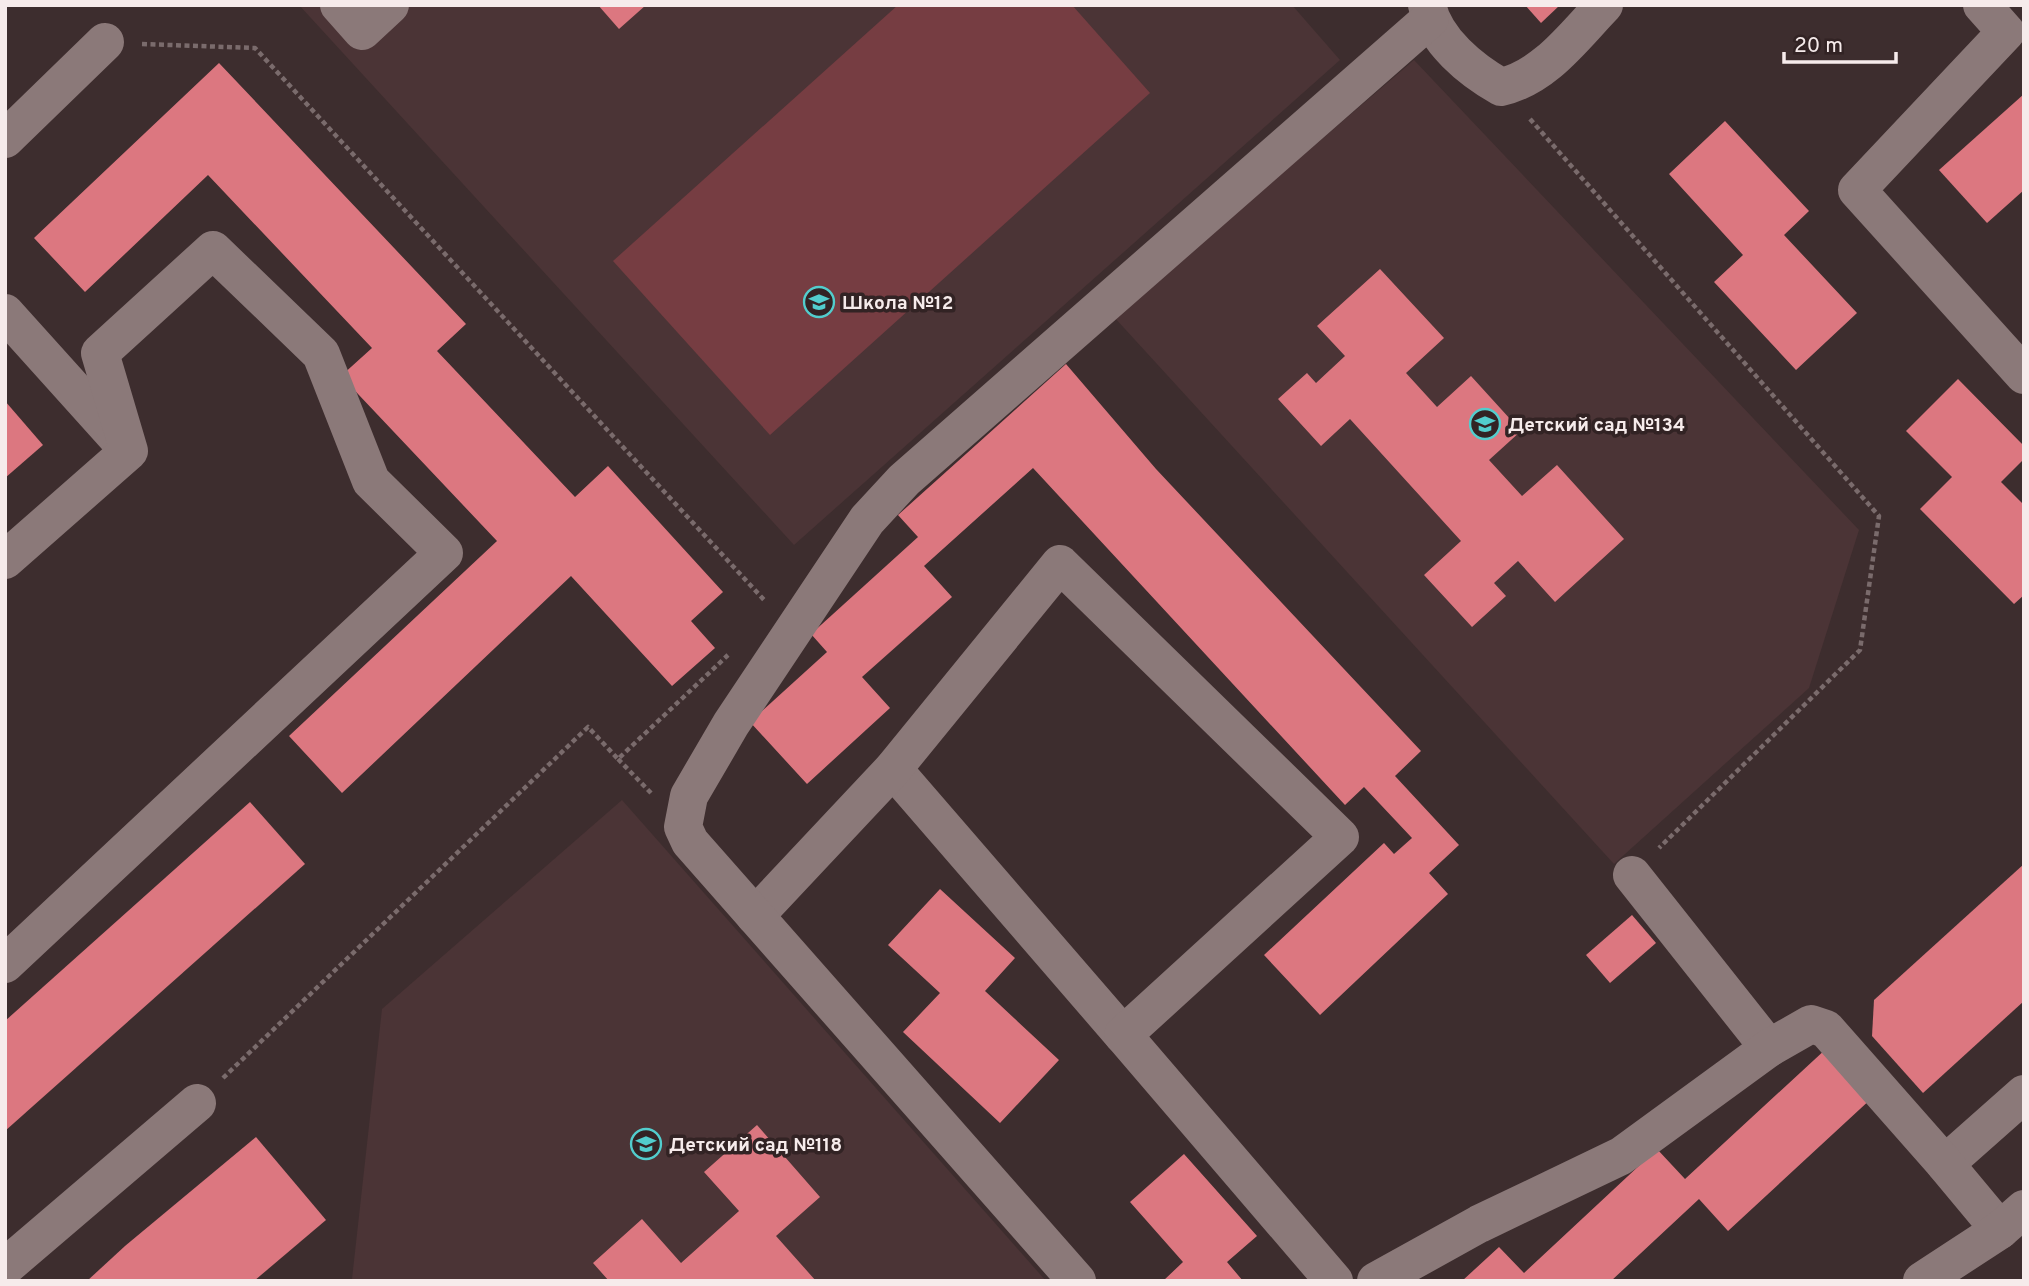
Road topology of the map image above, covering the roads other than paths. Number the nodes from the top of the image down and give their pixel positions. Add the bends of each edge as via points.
1 (339, 5) edge
2 (390, 5) edge
3 (1604, 5) edge
4 (1982, 5) edge
5 (1429, 12) edge
6 (105, 42) road end
7 (5, 139) edge
8 (5, 313) edge
9 (2024, 375) edge
10 (129, 451) junction
11 (5, 560) edge
12 (893, 769) junction
13 (1632, 875) road end
14 (755, 916) junction
15 (5, 964) edge
16 (1123, 1035) junction
17 (1769, 1048) junction
18 (2024, 1094) edge
19 (197, 1103) road end
20 (1945, 1164) junction
21 (2012, 1220) edge
22 (5, 1267) edge
23 (1077, 1281) edge
24 (1334, 1281) edge
25 (1376, 1281) edge
26 (1922, 1281) edge

1 - 2 street via 362,32
3 - 5 street via 1535,73 1501,87 1456,53
4 - 9 street via 2006,32 1857,190
5 - 14 street via 904,480 867,520 731,724 689,796 683,827 690,842
6 - 7 street
8 - 10 street
10 - 11 street
10 - 15 street via 100,353 213,250 321,354 371,481 444,552
12 - 14 street
12 - 16 street
12 - 16 street via 1060,564 1340,836
13 - 17 street
14 - 23 street
16 - 24 street
17 - 20 street via 1811,1024 1826,1029
17 - 25 street via 1621,1156 1479,1224
18 - 20 street
19 - 22 street
20 - 21 street
21 - 26 street

